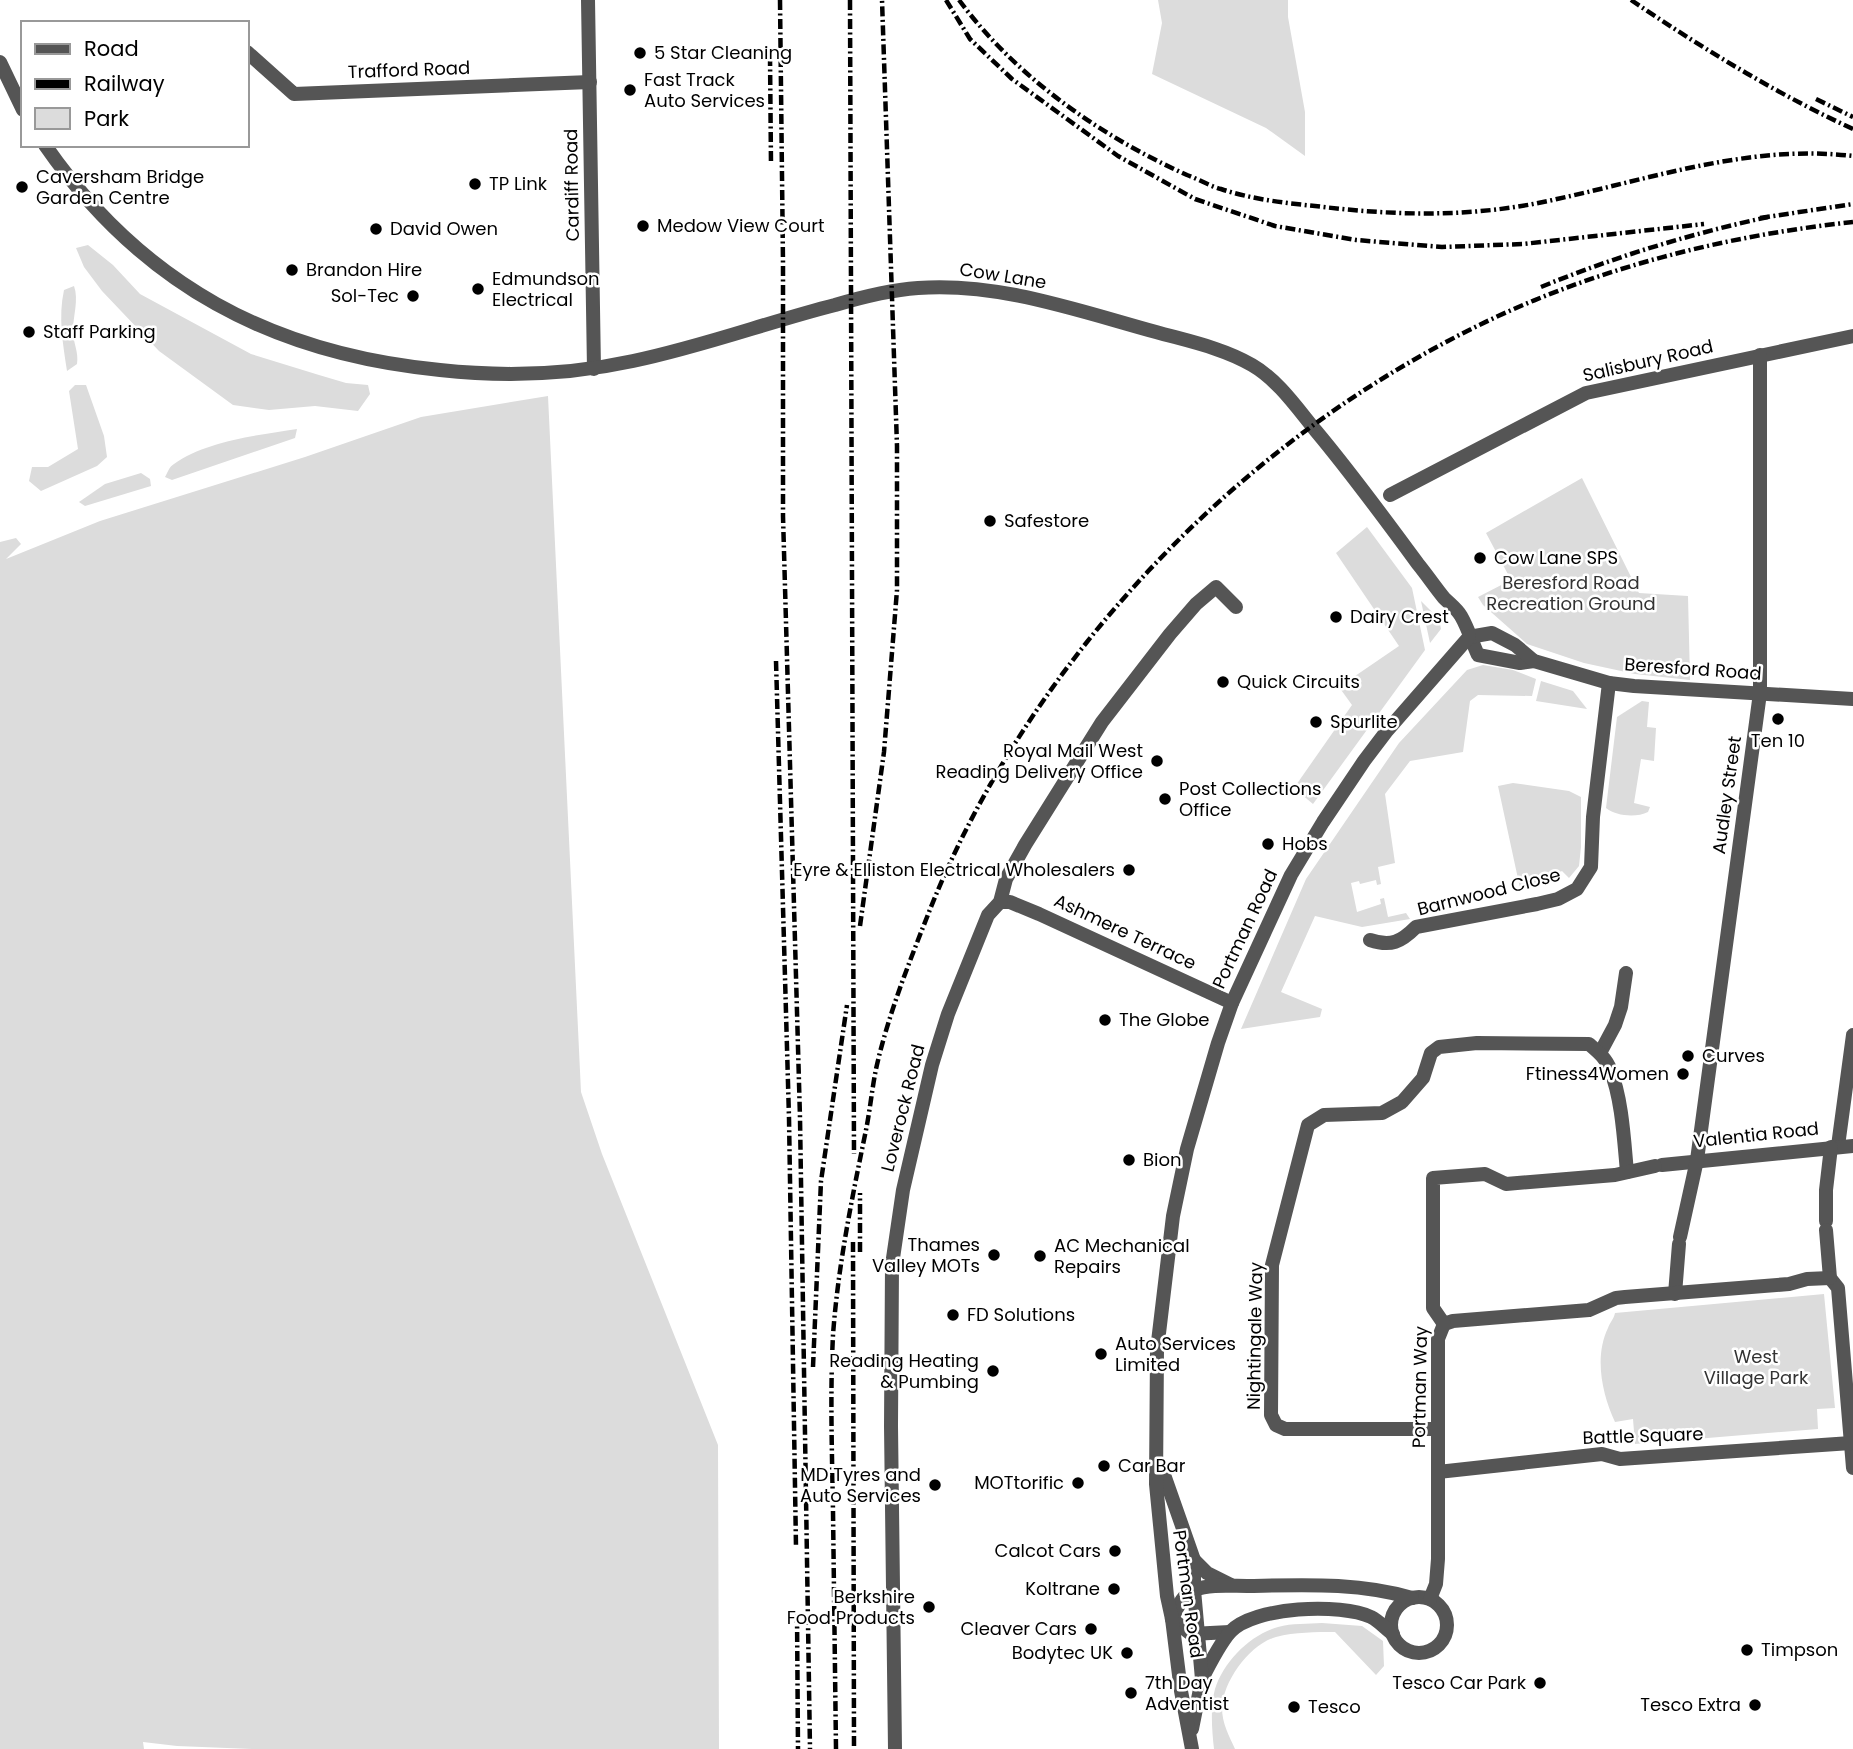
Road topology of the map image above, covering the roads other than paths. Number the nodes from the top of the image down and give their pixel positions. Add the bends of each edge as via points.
1 (588, 0) edge
2 (248, 52) edge
3 (0, 62) edge
4 (590, 82) junction
5 (21, 106) edge
6 (46, 147) edge
7 (1853, 336) edge
8 (1760, 355) junction
9 (594, 369) junction
10 (1390, 495) dead end
11 (1236, 607) dead end
12 (1469, 637) junction
13 (1534, 661) junction
14 (1609, 683) junction
15 (1760, 693) junction
16 (1853, 699) edge
17 (1000, 901) junction
18 (1370, 940) dead end
19 (1626, 973) dead end
20 (1232, 1003) junction
21 (1853, 1035) edge
22 (1600, 1053) junction
23 (1853, 1146) edge
24 (1834, 1147) junction
25 (1697, 1160) junction
26 (1628, 1172) junction
27 (1433, 1178) joint
28 (1830, 1278) junction
29 (1675, 1294) junction
30 (1444, 1324) junction
31 (1848, 1357) edge
32 (1437, 1429) junction
33 (1850, 1443) junction
34 (1157, 1455) junction
35 (1853, 1468) edge
36 (1438, 1472) junction
37 (1194, 1560) junction
38 (1233, 1585) junction
39 (1194, 1590) junction
40 (1412, 1598) junction
41 (1430, 1599) junction
42 (1172, 1619) junction
43 (1230, 1632) junction
44 (1393, 1634) junction
45 (1200, 1635) junction
46 (1202, 1679) junction
47 (1191, 1743) edge
48 (895, 1749) edge

1 - 4 street, Cardiff Road
2 - 4 street, Trafford Road via 294,94
3 - 5 street
4 - 9 street, Cardiff Road
6 - 9 street, Cow Lane via 74,185 134,247 249,322 309,345 398,366 492,374
7 - 8 street, Salisbury Road
8 - 10 street, Salisbury Road via 1586,393
8 - 15 street, Audley Street
9 - 12 street, Cow Lane via 877,294 935,287 1007,293 1216,349 1254,366 1296,407 1463,618
11 - 17 street, Loverock Road via 1216,587 1163,642 1080,755 1012,867
12 - 13 street, Beresford Road via 1492,634
12 - 13 street, Beresford Road via 1478,654 1520,663
12 - 20 street, Portman Road via 1386,732 1342,792 1286,884
13 - 14 street, Beresford Road
14 - 15 street, Beresford Road
14 - 18 street, Barnwood Close via 1591,867 1577,889 1548,901 1416,927 1404,939 1384,944
15 - 16 street, Beresford Road
15 - 25 street, Audley Street
17 - 20 street, Ashmere Terrace via 1039,914
17 - 48 street, Loverock Road via 988,915 932,1065 894,1243
19 - 22 street via 1621,1007
20 - 34 street, Portman Road via 1199,1105 1173,1216 1157,1350
21 - 24 street
22 - 26 street via 1615,1089
22 - 32 street, Nightingale Way via 1589,1044 1439,1047 1431,1053 1423,1078 1402,1102 1382,1113 1324,1115 1308,1125 1272,1265 1270,1415 1285,1429
23 - 24 street, Valentia Road
24 - 25 street, Valentia Road
24 - 28 street via 1826,1190
25 - 26 street, Valentia Road
25 - 29 street, Audley Street via 1679,1240
26 - 27 street, Valentia Road via 1506,1184 1485,1174
27 - 30 street, Portman Way via 1433,1308
28 - 29 street
28 - 31 street via 1838,1288
29 - 30 street via 1616,1298 1589,1310
30 - 32 street, Portman Way via 1438,1339
31 - 33 street
32 - 36 street, Portman Way
33 - 35 street
33 - 36 street, Battle Square via 1619,1459 1602,1454
34 - 37 street, Portman Road
34 - 42 street, Portman Road via 1158,1516
36 - 41 street, Portman Way via 1438,1559
37 - 38 street via 1207,1573
37 - 39 street, Portman Road
38 - 39 street
38 - 40 street via 1348,1585
39 - 42 street via 1183,1598
39 - 45 street, Portman Road
40 - 41 street
40 - 44 street via 1397,1608
41 - 44 street via 1443,1610 1447,1622 1438,1646 1415,1653 1401,1646
42 - 45 street via 1191,1634
42 - 47 street, Portman Road
43 - 44 street via 1275,1611 1301,1609 1371,1617
43 - 45 street
43 - 46 street
45 - 46 street, Portman Road
46 - 47 street, Portman Road

